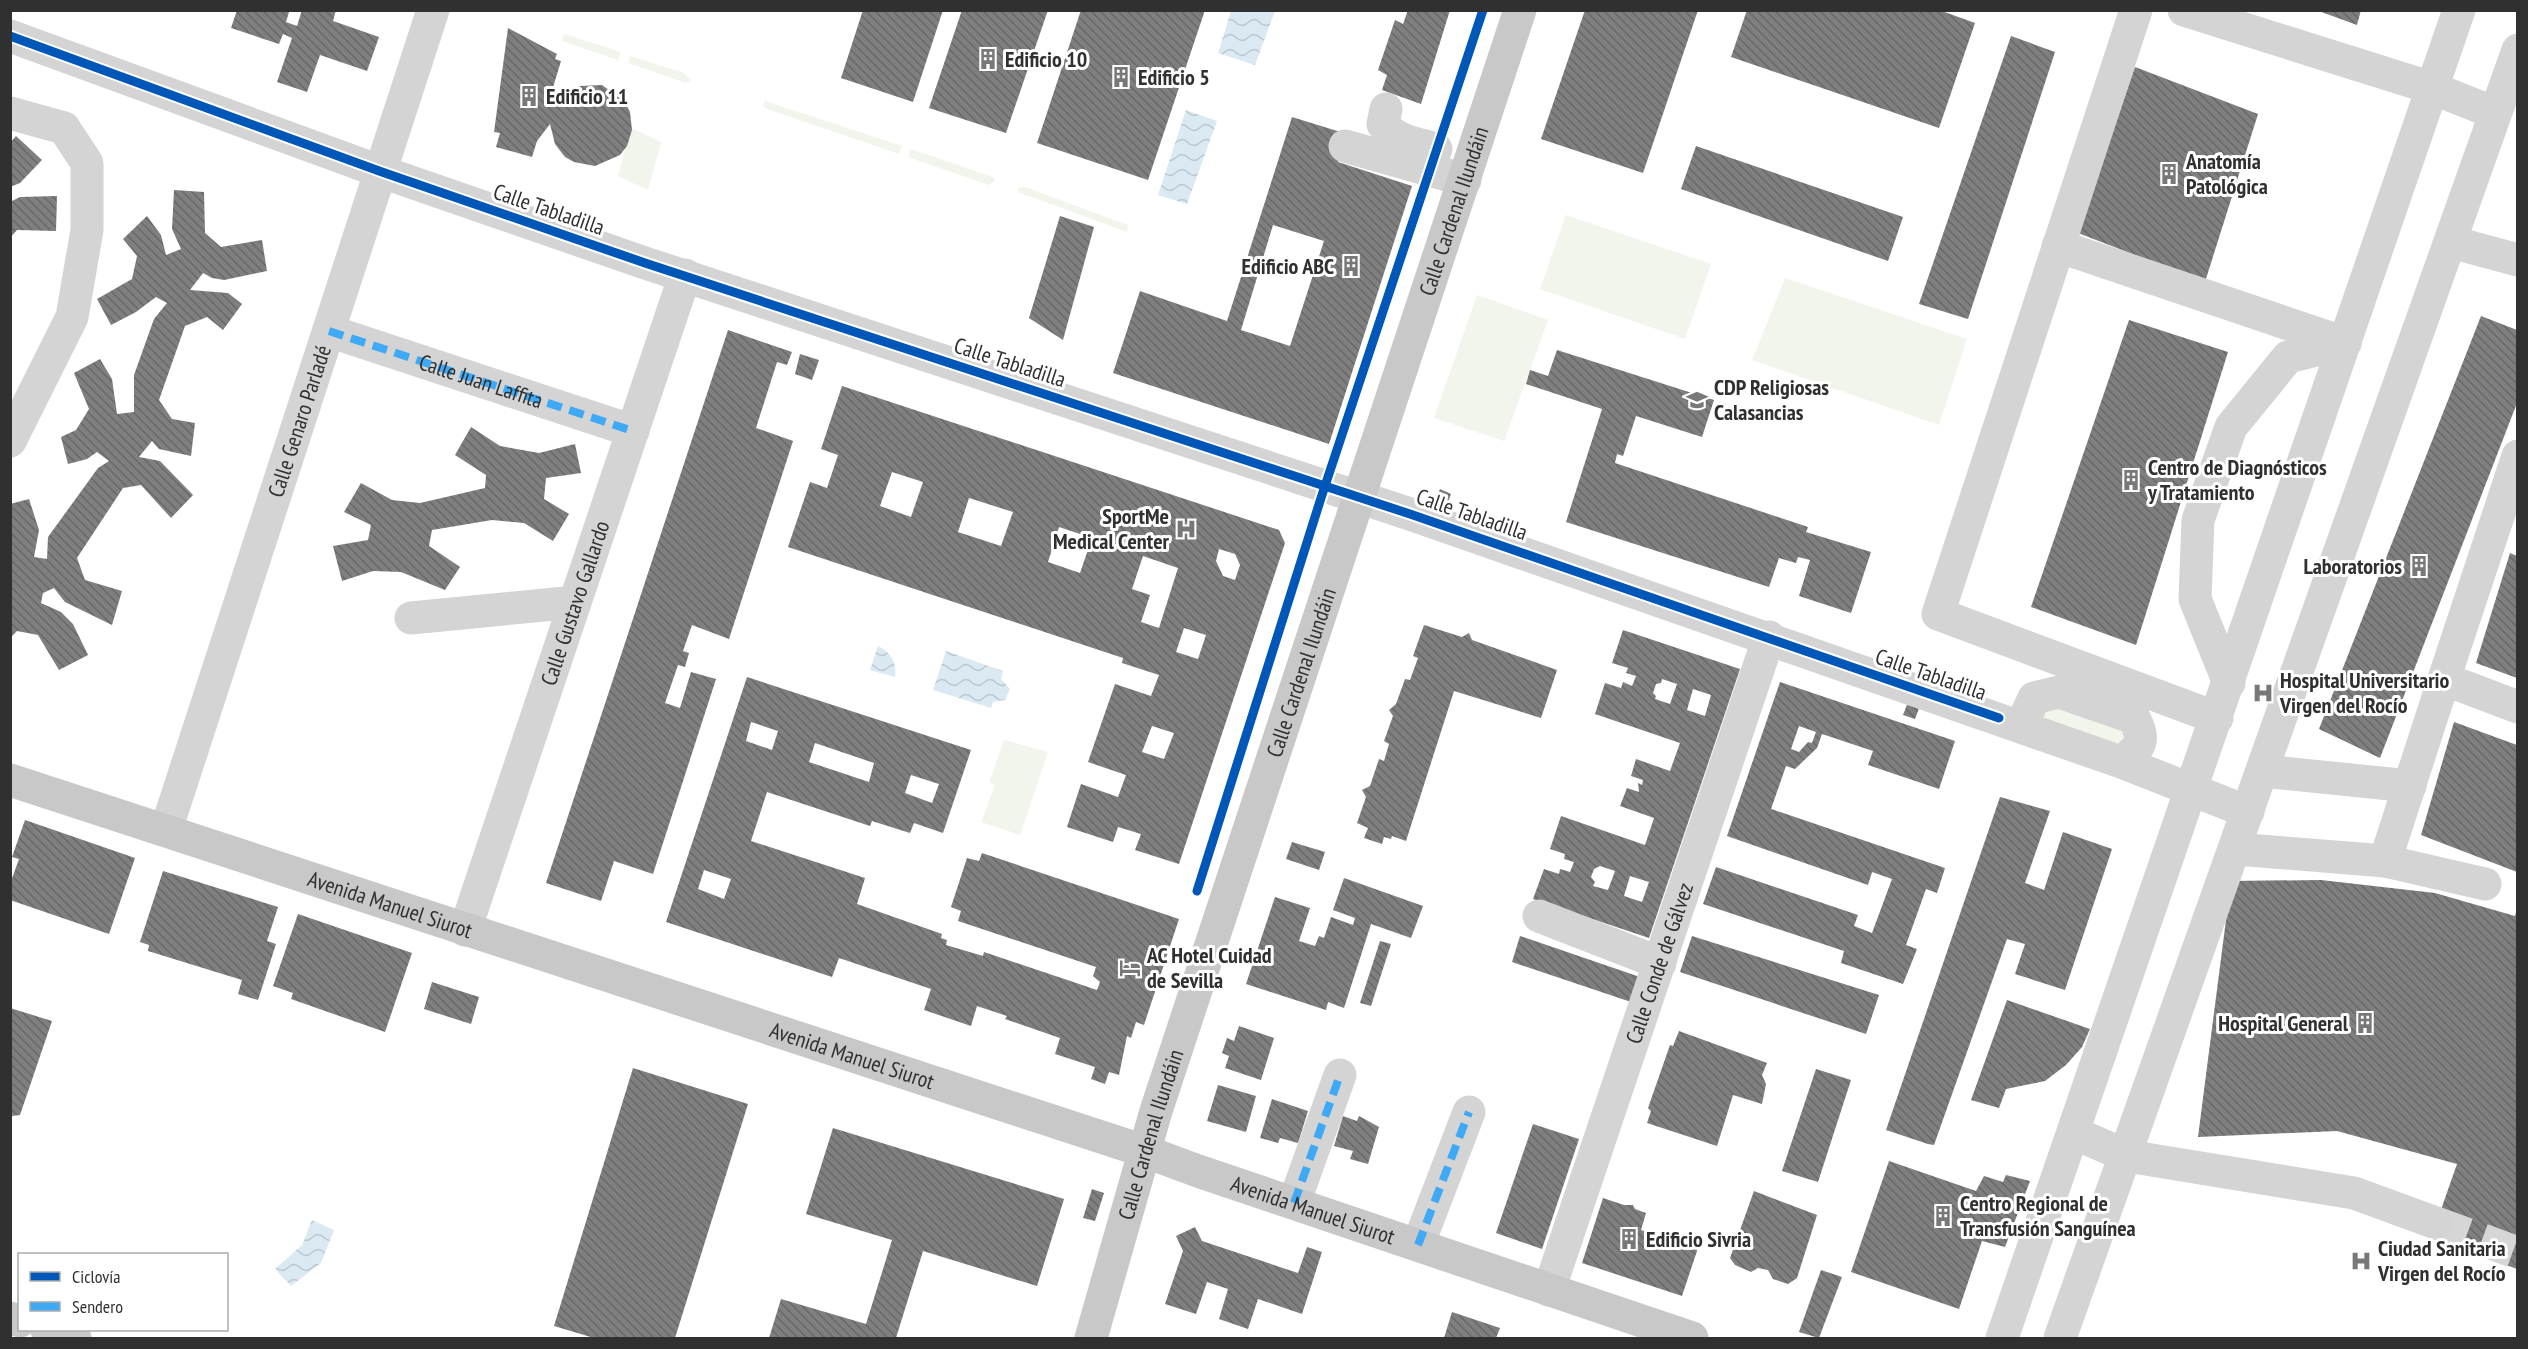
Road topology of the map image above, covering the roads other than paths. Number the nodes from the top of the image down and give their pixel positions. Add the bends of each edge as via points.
1 (433, 10) edge
2 (1520, 10) edge
3 (2136, 10) edge
4 (2184, 10) edge
5 (2459, 10) edge
6 (10, 36) edge
7 (2517, 50) edge
8 (2432, 88) junction
9 (1386, 109) dead end
10 (10, 113) edge
11 (2495, 113) junction
12 (1344, 146) dead end
13 (1469, 169) junction
14 (382, 172) junction
15 (2451, 242) junction
16 (2058, 246) junction
17 (2517, 260) edge
18 (686, 275) junction
19 (329, 331) junction
20 (2345, 343) junction
21 (633, 431) junction
22 (10, 441) edge
23 (2517, 456) edge
24 (1359, 498) junction
25 (575, 602) junction
26 (411, 618) dead end
27 (1769, 638) junction
28 (2444, 679) junction
29 (2229, 682) junction
30 (2517, 707) edge
31 (2217, 718) junction
32 (2013, 724) junction
33 (2121, 762) junction
34 (2263, 771) junction
35 (10, 780) edge
36 (2410, 786) junction
37 (2192, 791) junction
38 (2248, 812) junction
39 (166, 830) junction
40 (2236, 849) junction
41 (2385, 861) junction
42 (2485, 884) dead end
43 (1539, 916) dead end
44 (465, 930) junction
45 (1660, 963) junction
46 (1340, 1076) dead end
47 (1469, 1112) dead end
48 (2074, 1133) junction
49 (1144, 1150) junction
50 (2127, 1156) junction
51 (1294, 1203) junction
52 (2436, 1223) tunnel mouth
53 (1418, 1245) junction
54 (1549, 1290) junction
55 (53, 1331) edge
56 (75, 1338) edge
57 (1091, 1338) edge
58 (1692, 1338) edge
59 (2002, 1338) edge
60 (2060, 1338) edge

1 - 14 street, Calle Genaro Parladé
2 - 13 main road, Calle Cardenal Ilundáin
3 - 16 street
4 - 8 street
5 - 8 street
6 - 14 street, Calle Tabladilla
7 - 11 street
8 - 11 street
8 - 20 street
9 - 13 street via 1383,124 1395,137
10 - 22 street via 63,128 87,163 87,230 72,317
11 - 15 street
12 - 13 street
13 - 24 main road, Calle Cardenal Ilundáin
14 - 18 street, Calle Tabladilla
14 - 19 street, Calle Genaro Parladé
15 - 17 street
15 - 34 street
16 - 20 street
16 - 31 street via 1938,614
18 - 21 street, Calle Gustavo Gallardo
18 - 24 street, Calle Tabladilla
19 - 21 street, Calle Juan Laffita
19 - 39 street, Calle Genaro Parladé
20 - 29 street
20 - 29 street via 2288,357 2231,427 2198,520 2195,599
21 - 25 street, Calle Gustavo Gallardo
23 - 28 street
24 - 27 street, Calle Tabladilla
24 - 49 main road, Calle Cardenal Ilundáin
25 - 26 street
25 - 44 street, Calle Gustavo Gallardo
27 - 32 street, Calle Tabladilla
27 - 45 street, Calle Conde de Gálvez
28 - 30 street
28 - 36 street
29 - 31 street
31 - 37 street
32 - 33 street, Calle Tabladilla
32 - 33 street via 2027,713 2034,698 2050,693 2069,694 2127,714 2142,735 2136,749
33 - 37 street, Calle Tabladilla
34 - 36 street
34 - 38 street
35 - 39 main road, Avenida Manuel Siurot
36 - 41 street
37 - 38 street, Calle Tabladilla
37 - 48 street
38 - 40 street
39 - 44 main road, Avenida Manuel Siurot
40 - 41 street
40 - 50 street
41 - 42 street
43 - 45 street
44 - 49 main road, Avenida Manuel Siurot
45 - 54 street, Calle Conde de Gálvez
46 - 51 street
47 - 53 street
48 - 50 street
48 - 59 street
49 - 51 main road, Avenida Manuel Siurot
49 - 57 main road, Calle Cardenal Ilundáin
50 - 52 street via 2354,1193
50 - 60 street
51 - 53 main road, Avenida Manuel Siurot
53 - 54 main road, Avenida Manuel Siurot
54 - 58 main road, Avenida Manuel Siurot
55 - 56 main road

